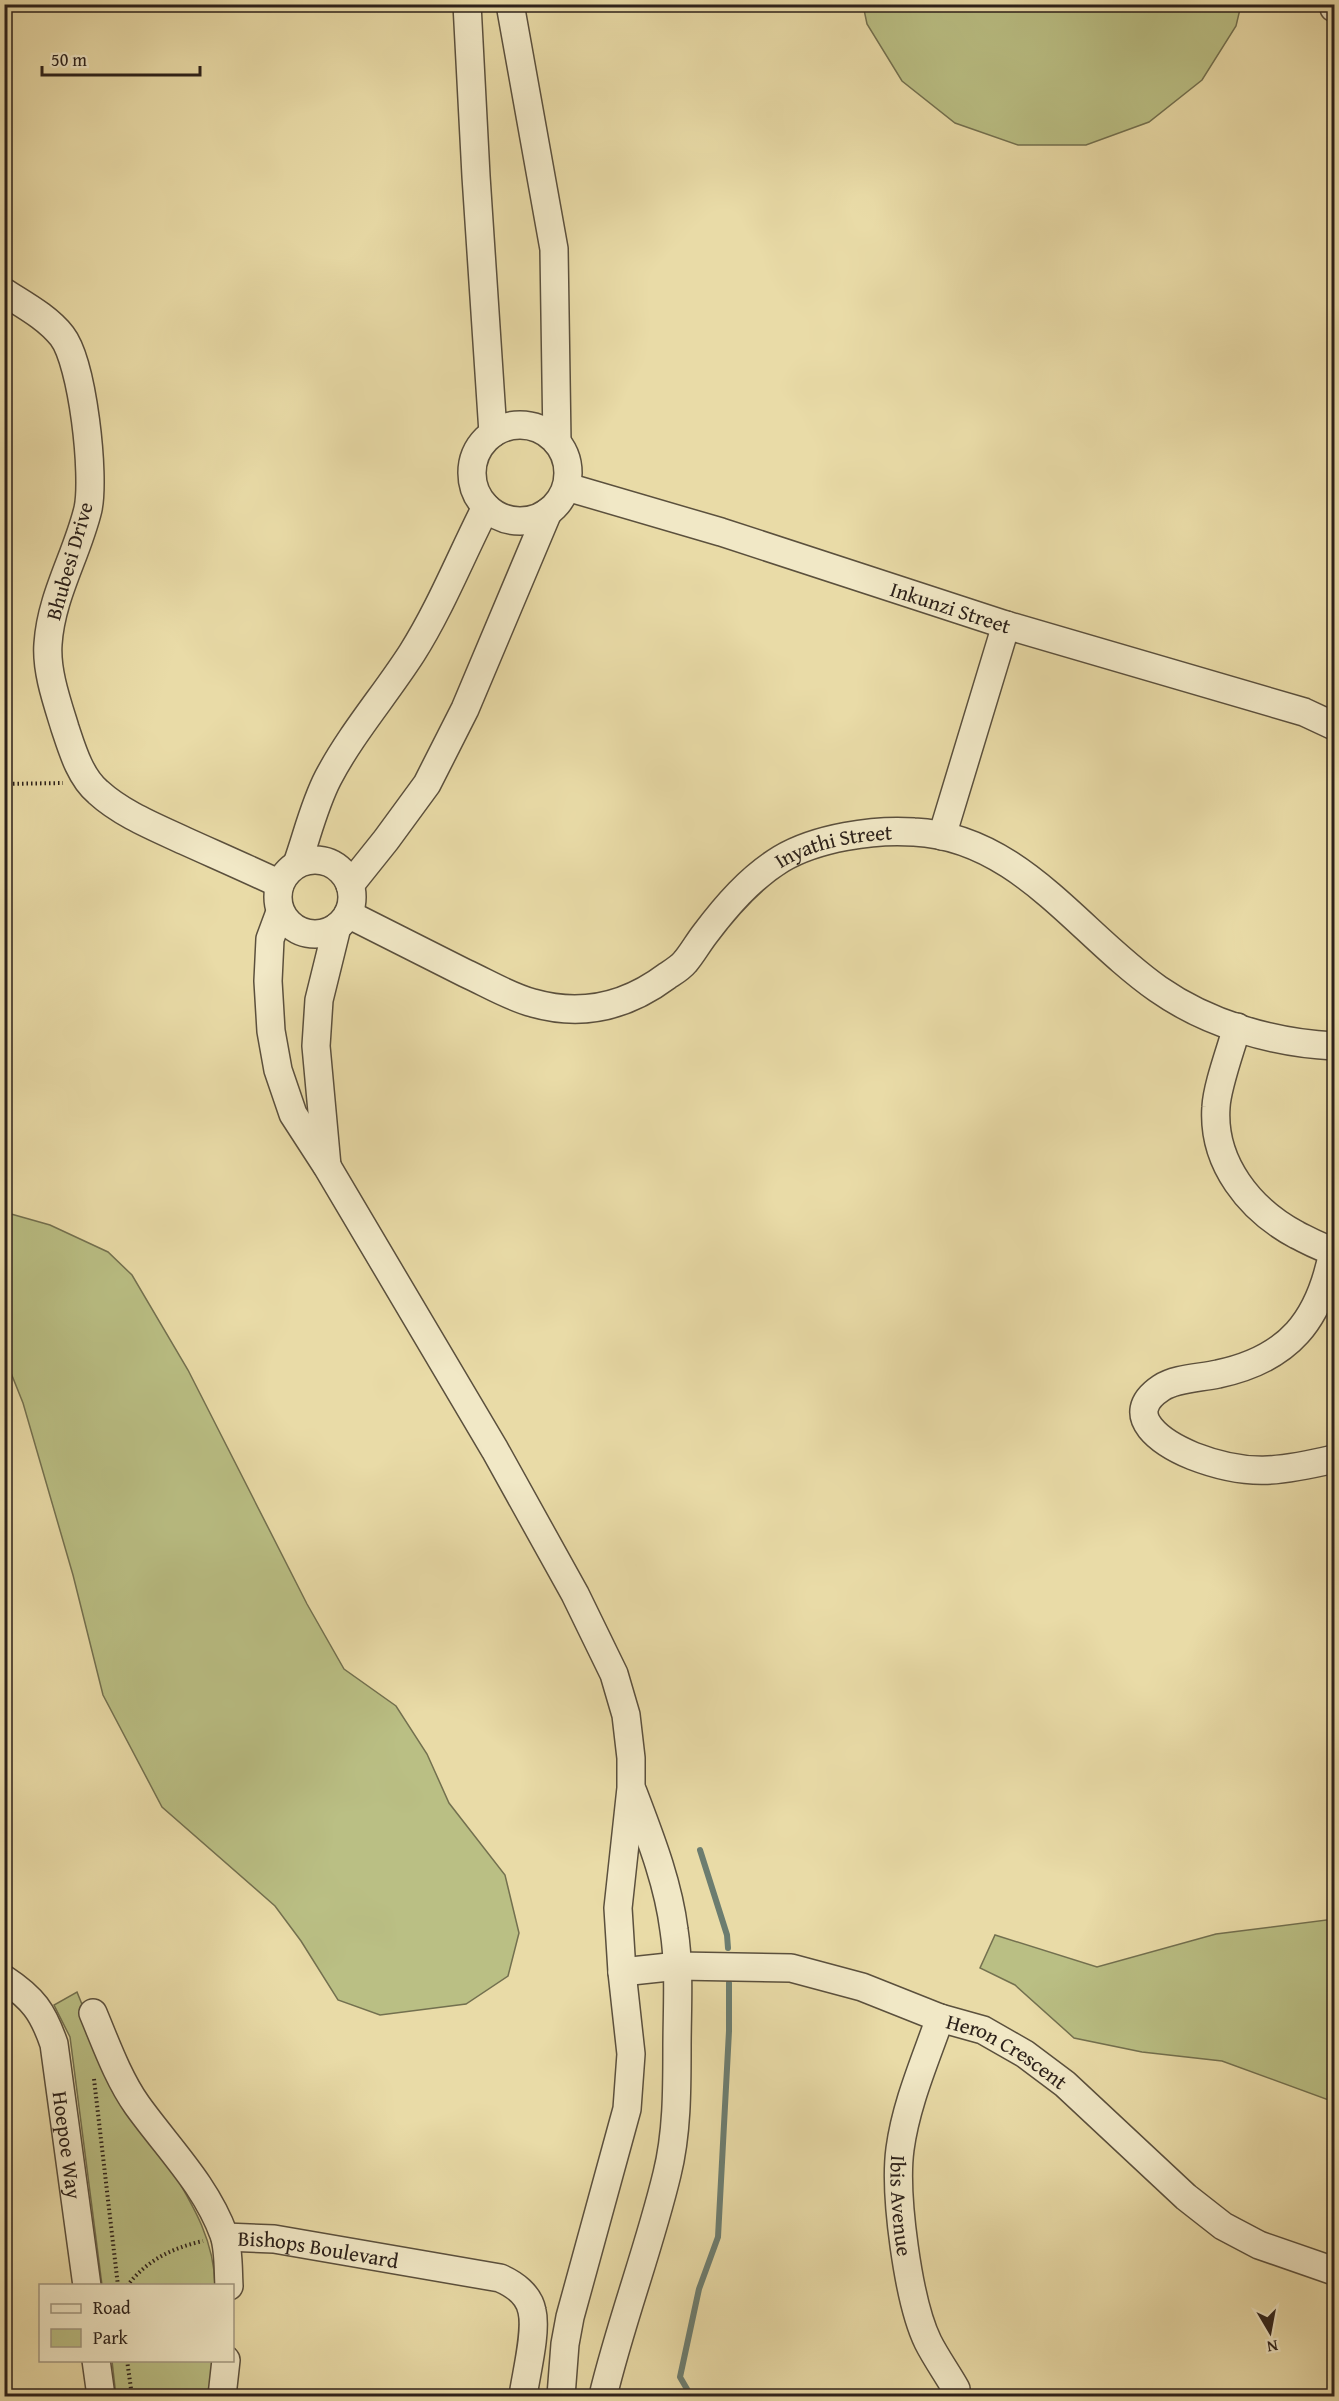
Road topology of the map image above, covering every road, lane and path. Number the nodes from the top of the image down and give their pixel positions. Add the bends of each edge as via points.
1 (467, 4) edge
2 (510, 4) edge
3 (4, 291) edge
4 (494, 434) junction
5 (557, 442) junction
6 (567, 487) junction
7 (486, 507) junction
8 (548, 512) junction
9 (1006, 626) junction
10 (1335, 726) edge
11 (87, 779) junction
12 (4, 784) edge
13 (942, 836) junction
14 (289, 874) junction
15 (350, 885) junction
16 (280, 912) junction
17 (343, 921) junction
18 (1237, 1027) junction
19 (1335, 1046) edge
20 (328, 1168) junction
21 (1334, 1251) edge
22 (1335, 1458) edge
23 (631, 1788) junction
24 (678, 1966) junction
25 (622, 1972) junction
26 (22, 1993) edge
27 (93, 2013) dead end
28 (940, 2018) junction
29 (94, 2077) dead end
30 (225, 2237) junction
31 (1335, 2271) edge
32 (87, 2284) edge
33 (118, 2284) edge
34 (129, 2284) edge
35 (229, 2284) edge
36 (96, 2362) edge
37 (127, 2362) edge
38 (226, 2362) edge
39 (956, 2389) dead end
40 (101, 2397) edge
41 (132, 2397) edge
42 (222, 2397) edge
43 (523, 2397) edge
44 (561, 2397) edge
45 (603, 2397) edge

1 - 4 street
2 - 5 street via 554,249
3 - 11 street, Bhubesi Drive via 49,322 63,337 83,404 88,506 53,608 48,645 58,706
4 - 5 street via 520,425 534,427
4 - 7 street via 483,443 472,469 477,496
5 - 6 street via 565,456
6 - 8 street
6 - 9 street, Inkunzi Street via 721,532
7 - 8 street via 509,520 536,519
7 - 14 street via 412,654 328,779
8 - 15 street via 465,709 427,784
9 - 10 street, Inkunzi Street via 1304,712
9 - 13 street
11 - 12 path via 75,783
11 - 14 street, Bhubesi Drive via 97,792 147,824
13 - 17 street, Inyathi Street via 886,831 848,835 782,858 735,896 684,964 654,986 617,1004 590,1009 532,1003
13 - 18 street, Inyathi Street via 993,854 1030,877 1160,990 1194,1010
14 - 15 street via 308,861 329,863 338,868
14 - 16 street via 278,893
15 - 17 street via 352,900
16 - 17 street via 286,921 305,933 327,932
16 - 20 street via 270,939 268,981 278,1070 293,1114
17 - 20 street via 319,1000 316,1046
18 - 19 street, Inyathi Street via 1281,1040
18 - 21 street via 1216,1105 1219,1138 1231,1175 1272,1221
20 - 23 street via 495,1450 575,1594 614,1674 626,1715
21 - 22 street via 1328,1280 1304,1327 1270,1355 1245,1368 1163,1387 1146,1404 1144,1416 1146,1425 1166,1442 1204,1460 1236,1469 1283,1469
23 - 24 street via 665,1883
23 - 25 street via 618,1908
24 - 25 street, Heron Crescent
24 - 28 street, Heron Crescent via 791,1968 862,1987
24 - 45 street via 677,2096 668,2172
25 - 44 street via 632,2054 627,2109 570,2317
26 - 32 street, Hoepoe Way via 47,2023 54,2044
27 - 30 street, Bishops Boulevard via 136,2103 203,2194
28 - 31 street, Heron Crescent via 983,2030 1033,2060 1223,2226 1259,2245
28 - 39 street, Ibis Avenue via 906,2122 898,2180 914,2298 927,2340
29 - 33 path
30 - 34 path via 164,2253
30 - 35 street
30 - 43 street, Bishops Boulevard via 274,2239 512,2283 529,2301 533,2312
36 - 40 street
37 - 41 path
38 - 42 street

